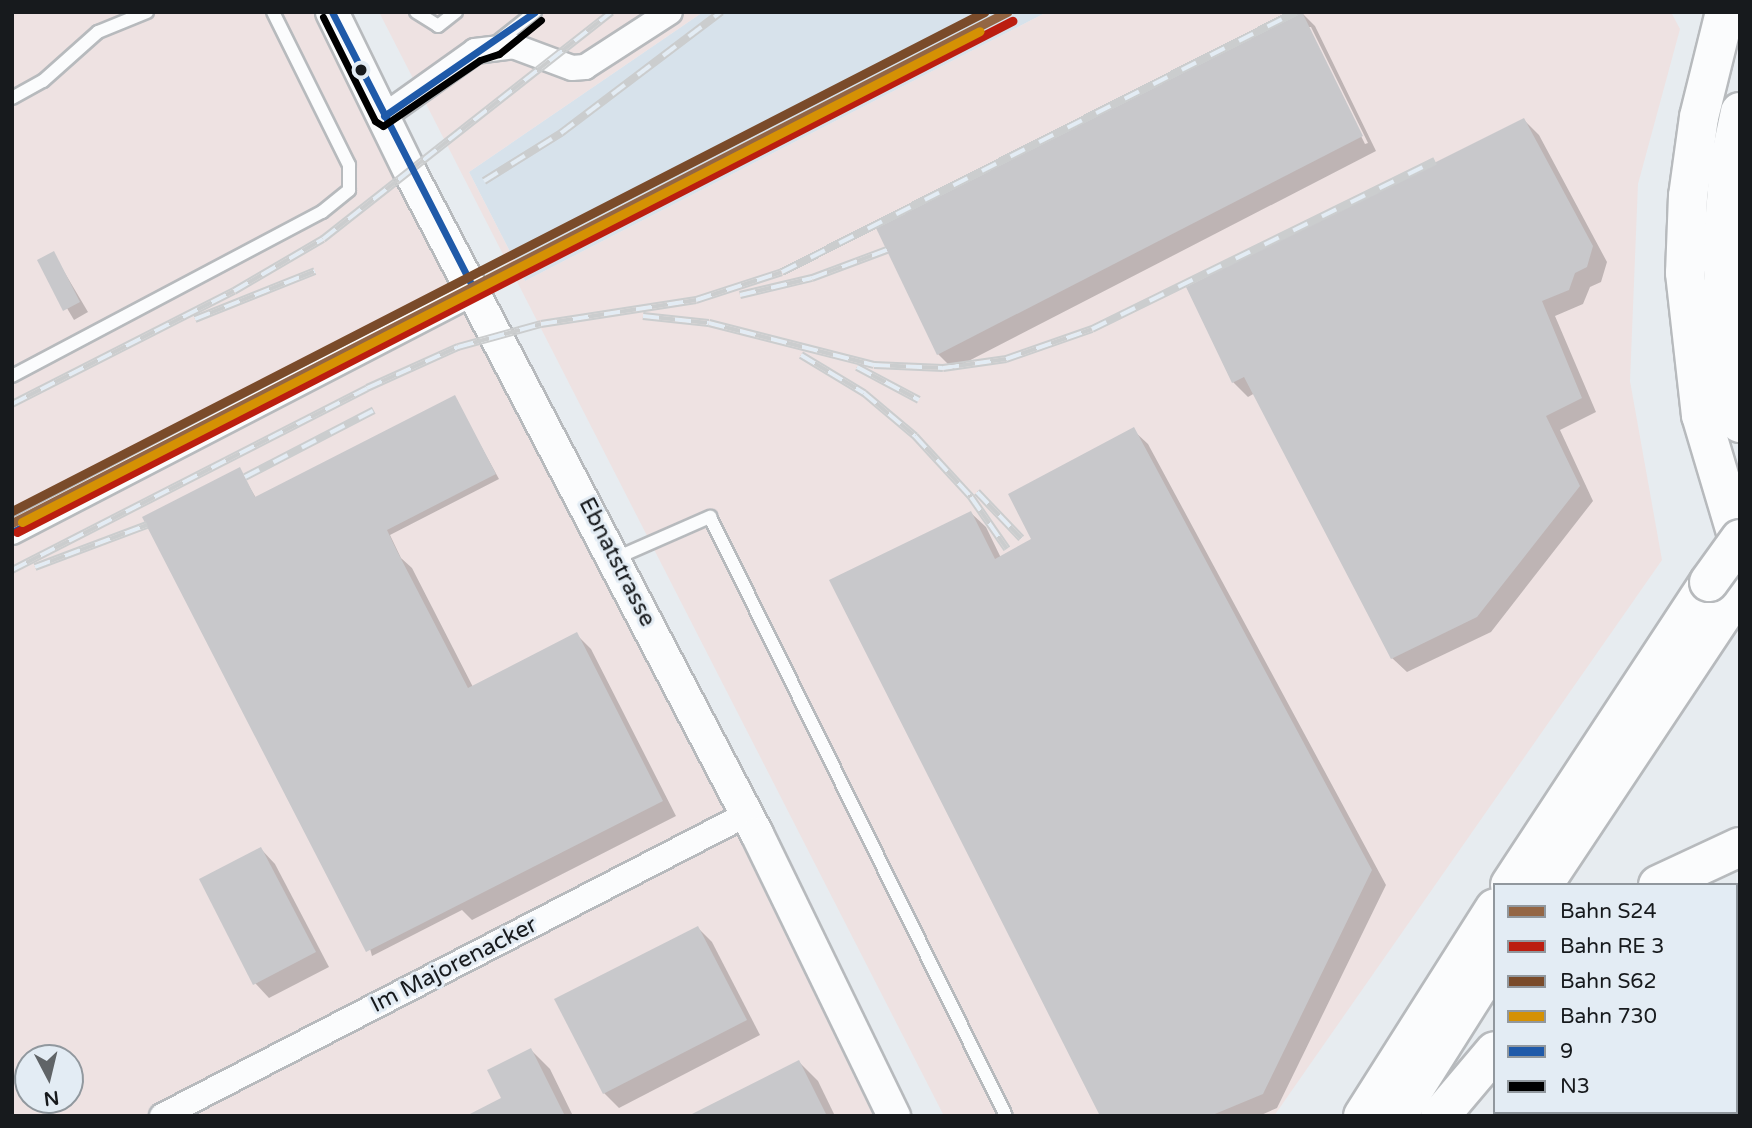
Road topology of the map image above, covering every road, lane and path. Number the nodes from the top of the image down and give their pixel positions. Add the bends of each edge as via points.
1 (146, 12) edge
2 (273, 12) edge
3 (332, 12) edge
4 (416, 12) edge
5 (456, 12) edge
6 (535, 12) edge
7 (670, 12) edge
8 (1725, 12) edge
9 (493, 46) junction
10 (12, 98) edge
11 (1740, 112) edge
12 (383, 116) junction
13 (475, 292) junction
14 (12, 376) edge
15 (1740, 423) edge
16 (12, 532) edge
17 (1740, 539) edge
18 (1740, 546) edge
19 (615, 558) junction
20 (1723, 594) edge
21 (747, 814) junction
22 (1740, 847) edge
23 (1511, 883) edge
24 (1544, 883) edge
25 (1662, 883) edge
26 (1493, 911) edge
27 (1493, 964) edge
28 (1493, 1053) edge
29 (162, 1116) edge
30 (894, 1116) edge
31 (1006, 1116) edge
32 (1363, 1116) edge
33 (1397, 1116) edge
34 (1440, 1116) edge

1 - 10 lane via 98,32 43,81
2 - 14 lane via 349,165 349,190 323,212
3 - 12 street, Ebnatstrasse
4 - 5 lane via 439,26
6 - 9 lane
7 - 9 street via 585,67 572,68 513,46
8 - 18 highway via 1699,117 1688,196 1685,273 1701,415
9 - 12 street via 475,51
11 - 15 highway via 1729,164 1722,251 1727,344
12 - 13 street, Ebnatstrasse
13 - 16 street
13 - 19 street, Ebnatstrasse
17 - 20 highway, bridge
19 - 21 street, Ebnatstrasse
19 - 31 lane via 709,517
20 - 23 highway
20 - 24 highway
21 - 29 street, Im Majorenacker
21 - 30 street, Ebnatstrasse
22 - 25 highway
26 - 32 highway
27 - 33 highway
28 - 34 highway

